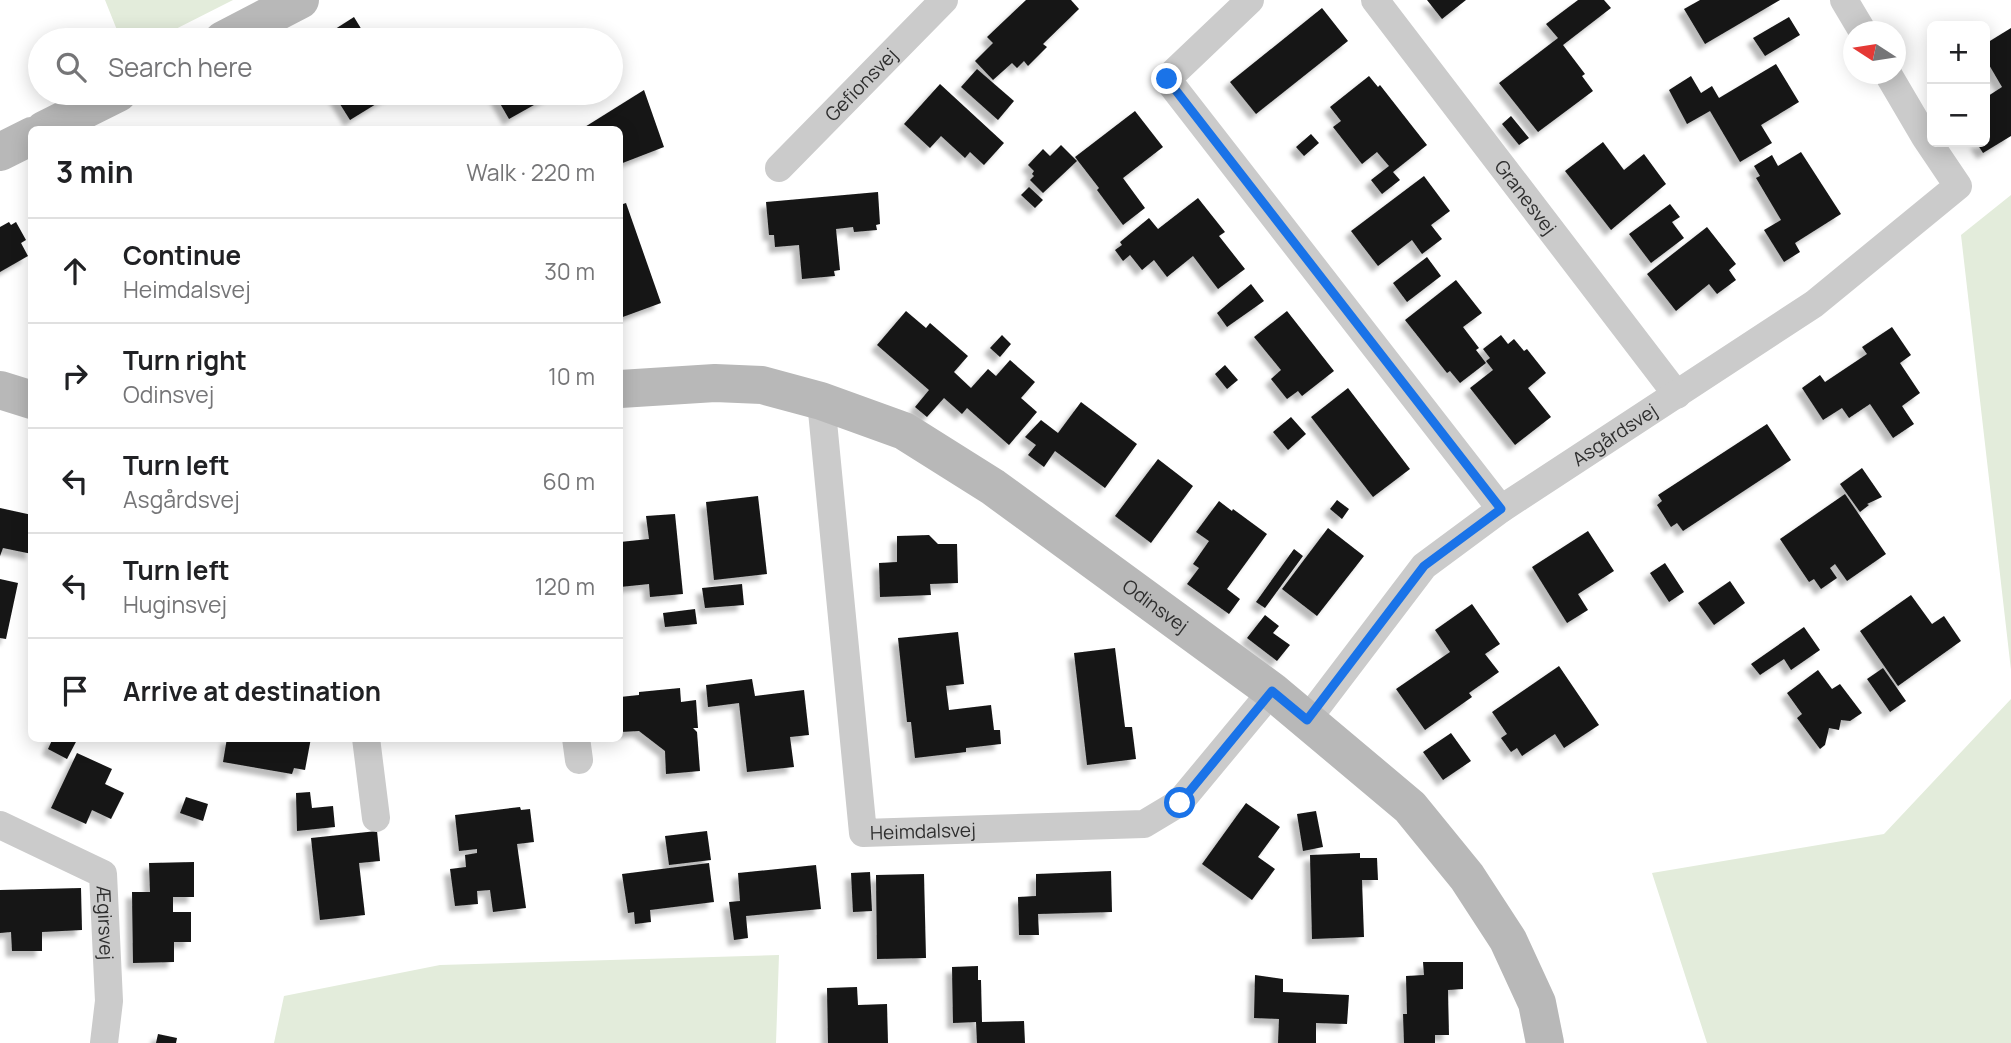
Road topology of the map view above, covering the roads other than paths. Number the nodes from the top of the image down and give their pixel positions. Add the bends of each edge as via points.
1 (300, 0) edge
2 (944, 0) edge
3 (1250, 0) edge
4 (1375, 0) edge
5 (1844, 0) edge
6 (1856, 21) edge
7 (246, 28) edge
8 (1894, 84) edge
9 (94, 105) edge
10 (52, 126) edge
11 (779, 168) dead end
12 (623, 389) edge
13 (0, 390) edge
14 (1677, 395) junction
15 (28, 399) edge
16 (821, 401) junction
17 (1501, 509) junction
18 (1272, 691) junction
19 (1307, 720) junction
20 (366, 742) edge
21 (376, 818) dead end
22 (0, 825) edge
23 (104, 1043) edge
24 (1545, 1043) edge

1 - 7 street
2 - 11 street, Gefionsvej
3 - 17 street via 1167,79
4 - 14 street, Granesvej
5 - 6 street
8 - 14 street, Asgårdsvej via 1958,186 1814,304
9 - 10 street
12 - 16 street, Odinsvej via 762,385
13 - 15 street
14 - 17 street, Asgårdsvej
16 - 18 street, Odinsvej via 904,432 964,467
16 - 18 street, Heimdalsvej via 863,833 1144,824 1180,803
17 - 19 street, Asgårdsvej via 1424,566
18 - 19 street, Odinsvej
19 - 24 street, Odinsvej via 1410,807 1467,877 1508,940 1537,1003
20 - 21 street
22 - 23 street, Ægirsvej via 103,874 109,1001

